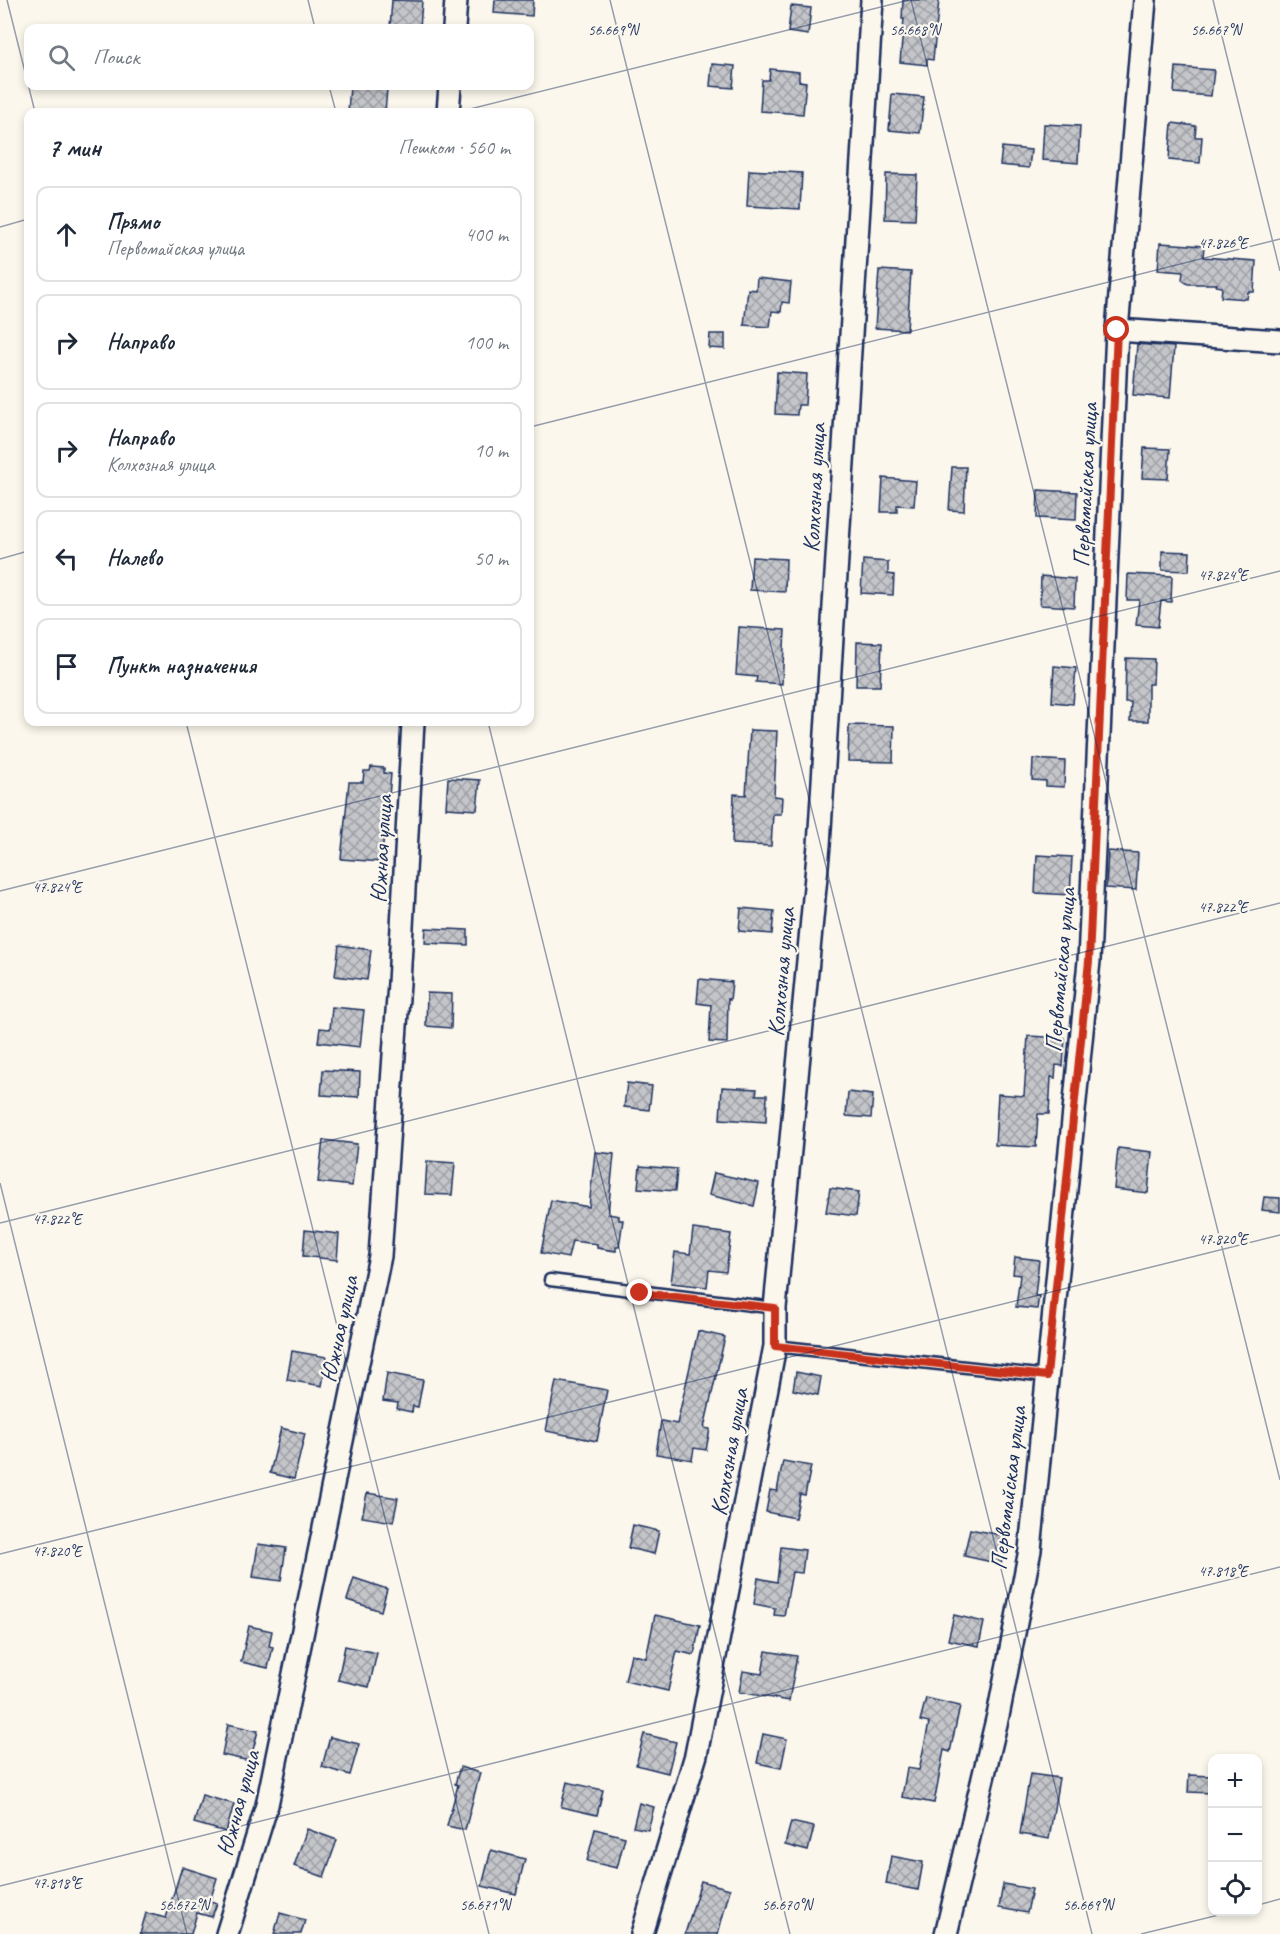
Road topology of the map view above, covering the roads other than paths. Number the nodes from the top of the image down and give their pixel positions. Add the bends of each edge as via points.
1 (456, 0) edge
2 (872, 0) edge
3 (1145, 0) edge
4 (454, 24) edge
5 (450, 90) edge
6 (448, 108) edge
7 (1117, 330) junction
8 (1280, 341) edge
9 (413, 726) edge
10 (550, 1280) dead end
11 (775, 1308) junction
12 (775, 1346) junction
13 (1047, 1376) junction
14 (228, 1934) edge
15 (642, 1934) edge
16 (946, 1934) edge

1 - 4 street
2 - 11 street, Колхозная улица via 819,844
3 - 7 street, Первомайская улица
5 - 6 street
7 - 8 street
7 - 13 street, Первомайская улица via 1089,961
9 - 14 street, Южная улица via 380,1256 267,1805
10 - 11 lane
11 - 12 street, Колхозная улица
12 - 13 lane
12 - 15 street, Колхозная улица via 696,1755
13 - 16 street, Первомайская улица via 1030,1550 999,1711

